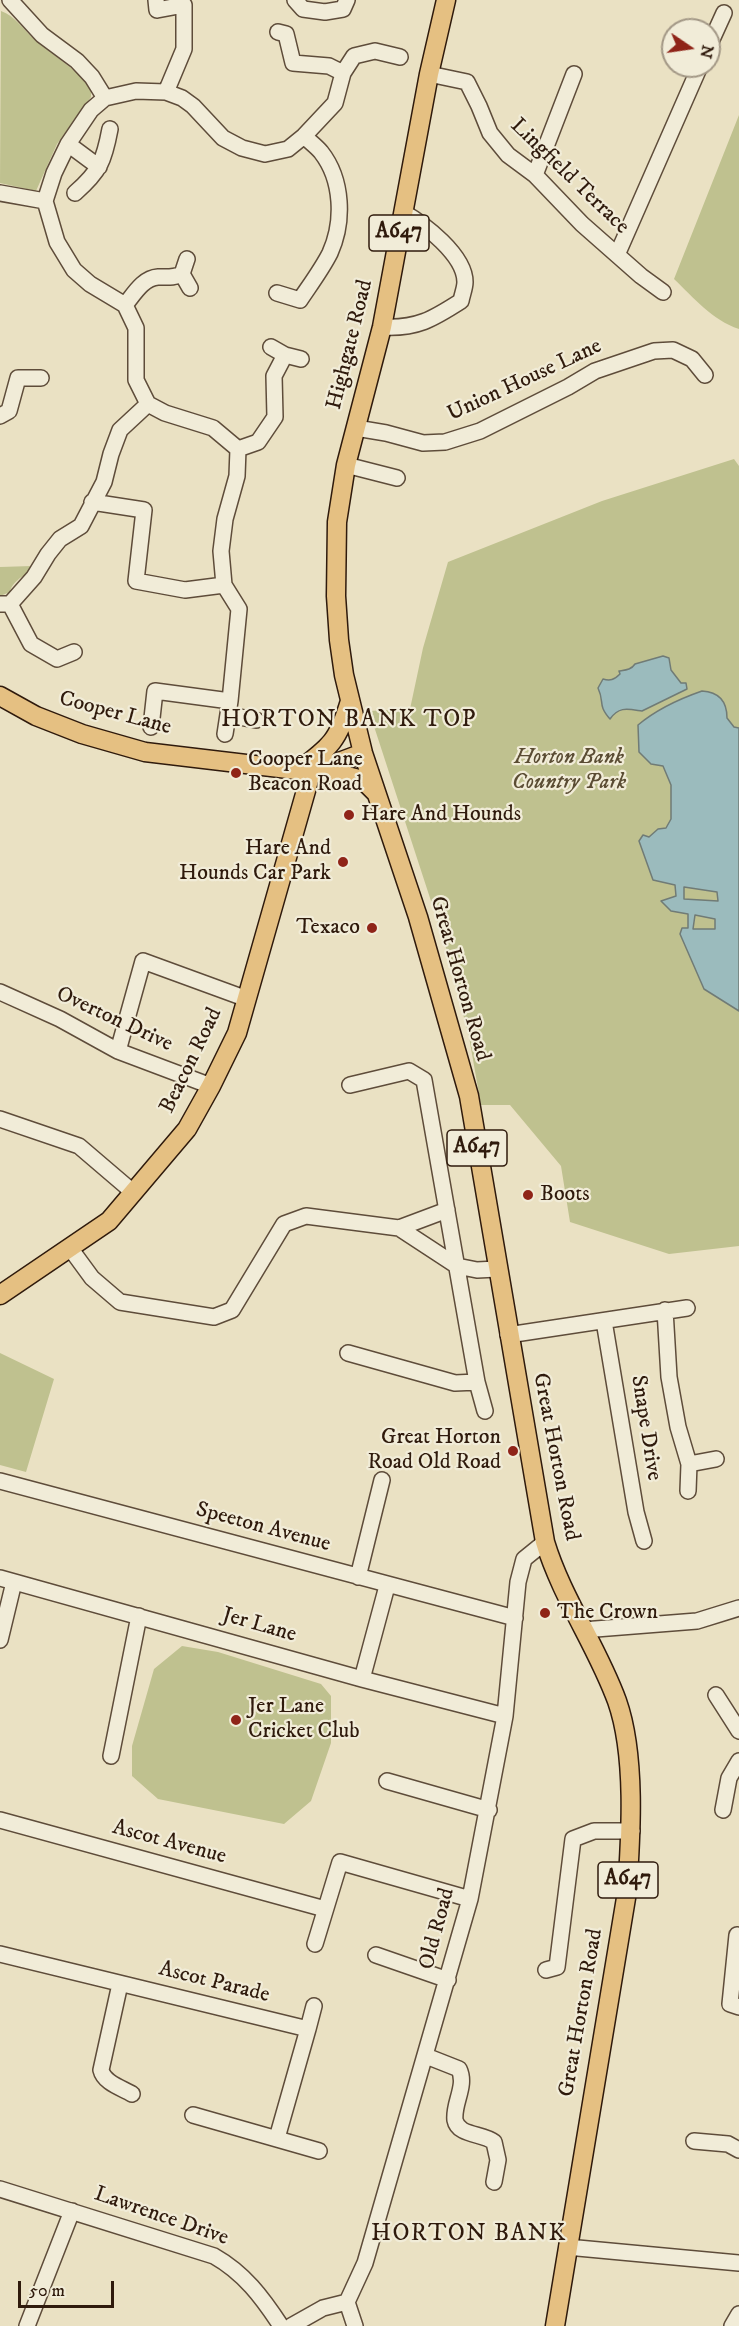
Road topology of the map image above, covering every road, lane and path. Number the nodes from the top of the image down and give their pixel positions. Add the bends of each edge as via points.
1 (10, 0) edge
2 (156, 0) edge
3 (295, 0) edge
4 (347, 0) edge
5 (447, 0) edge
6 (186, 3) edge
7 (724, 13) dead end
8 (721, 20) edge
9 (287, 31) dead end
10 (400, 57) dead end
11 (343, 73) junction
12 (429, 74) junction
13 (574, 74) dead end
14 (695, 78) edge
15 (166, 92) junction
16 (105, 98) junction
17 (111, 129) dead end
18 (304, 136) junction
19 (68, 144) junction
20 (99, 167) junction
21 (535, 175) junction
22 (75, 194) dead end
23 (1, 196) edge
24 (45, 201) junction
25 (403, 212) junction
26 (617, 255) junction
27 (187, 259) dead end
28 (663, 292) dead end
29 (277, 293) dead end
30 (126, 305) junction
31 (382, 327) junction
32 (271, 347) dead end
33 (285, 355) junction
34 (301, 359) dead end
35 (705, 375) dead end
36 (42, 378) dead end
37 (148, 404) junction
38 (0, 416) edge
39 (356, 428) junction
40 (238, 449) junction
41 (346, 465) junction
42 (398, 478) dead end
43 (92, 502) junction
44 (224, 585) junction
45 (336, 596) joint
46 (5, 604) edge
47 (74, 652) dead end
48 (0, 696) edge
49 (350, 701) junction
50 (229, 708) junction
51 (256, 720) dead end
52 (151, 726) dead end
53 (225, 734) dead end
54 (363, 753) junction
55 (304, 772) junction
56 (376, 793) junction
57 (0, 992) edge
58 (247, 999) junction
59 (118, 1051) junction
60 (350, 1085) dead end
61 (211, 1086) junction
62 (0, 1119) edge
63 (134, 1193) junction
64 (447, 1210) junction
65 (399, 1228) junction
66 (70, 1248) junction
67 (457, 1266) junction
68 (497, 1269) junction
69 (0, 1295) edge
70 (687, 1308) dead end
71 (665, 1310) junction
72 (604, 1321) junction
73 (508, 1335) junction
74 (348, 1353) dead end
75 (477, 1382) junction
76 (485, 1411) dead end
77 (716, 1459) dead end
78 (689, 1464) junction
79 (0, 1480) edge
80 (382, 1480) dead end
81 (688, 1491) dead end
82 (644, 1541) dead end
83 (545, 1542) junction
84 (358, 1577) junction
85 (7, 1580) edge
86 (387, 1586) junction
87 (739, 1608) edge
88 (139, 1616) junction
89 (515, 1618) junction
90 (583, 1630) junction
91 (0, 1640) edge
92 (362, 1679) junction
93 (716, 1695) dead end
94 (505, 1716) junction
95 (739, 1731) edge
96 (111, 1756) dead end
97 (739, 1761) edge
98 (387, 1781) dead end
99 (489, 1810) junction
100 (723, 1810) dead end
101 (0, 1820) edge
102 (632, 1832) junction
103 (470, 1899) junction
104 (325, 1909) junction
105 (737, 1935) dead end
106 (315, 1944) dead end
107 (0, 1954) edge
108 (376, 1955) dead end
109 (546, 1970) dead end
110 (448, 1980) junction
111 (120, 1984) junction
112 (314, 2006) dead end
113 (739, 2007) edge
114 (308, 2029) junction
115 (426, 2056) junction
116 (132, 2094) dead end
117 (193, 2115) dead end
118 (277, 2138) junction
119 (694, 2141) dead end
120 (739, 2150) edge
121 (319, 2151) dead end
122 (494, 2182) dead end
123 (0, 2189) edge
124 (72, 2211) junction
125 (567, 2247) junction
126 (739, 2263) edge
127 (347, 2302) junction
128 (739, 2314) edge
129 (27, 2326) edge
130 (281, 2326) edge
131 (291, 2326) edge
132 (355, 2326) edge
133 (555, 2326) edge
134 (732, 2326) edge

1 - 16 street via 42,35 77,61
2 - 6 street via 157,10
3 - 4 street via 303,9 326,12 343,9
5 - 12 main road, Highgate Road / A647
6 - 15 street via 184,49
7 - 8 street
9 - 11 street via 293,63 329,66
10 - 11 street via 375,51 354,56
11 - 18 street via 335,103
12 - 21 street, Lingfield Terrace via 467,82 490,133 508,155
12 - 25 main road, Highgate Road / A647
13 - 21 street
14 - 26 street
15 - 16 street via 136,91
15 - 18 street via 193,106 223,138 242,148 265,154 288,149
16 - 19 street via 91,110
17 - 20 street
18 - 29 street via 321,152 331,171 340,215 329,255 303,305
19 - 20 street
19 - 24 street
20 - 22 street
21 - 26 street, Lingfield Terrace
23 - 24 street
24 - 30 street via 57,242 74,270
25 - 31 main road, Highgate Road / A647
25 - 31 street via 445,244 465,281 461,301 440,315 414,326
26 - 28 street, Lingfield Terrace
27 - 30 street via 186,281 156,277 142,284
30 - 37 street via 136,328 136,380
31 - 39 main road, Highgate Road / A647
32 - 33 street
33 - 34 street
33 - 40 street via 274,376 275,417 258,442
35 - 39 street, Union House Lane via 692,359 673,350 654,351 595,371 480,431 445,442 423,443
36 - 38 street via 15,372 9,411
37 - 40 street via 213,428
37 - 43 street via 120,430 104,482
39 - 41 main road, Highgate Road / A647
40 - 44 street via 237,476 221,551
41 - 42 street
41 - 45 main road, Highgate Road / A647 via 337,522
43 - 44 street via 144,510 136,581 185,590
43 - 46 street via 81,526 60,539 34,577
44 - 50 street via 239,609
45 - 49 main road, Great Horton Road / A647
46 - 47 street via 31,644 57,659
48 - 55 main road, Cooper Lane via 36,716 82,734 145,752
49 - 54 main road, Great Horton Road / A647
49 - 55 main road via 333,742
50 - 51 street
50 - 52 street via 155,691
50 - 53 street
54 - 55 main road, Cooper Lane
54 - 56 main road, Great Horton Road / A647
55 - 56 main road via 363,780
55 - 58 main road, Beacon Road
56 - 68 main road, Great Horton Road / A647 via 418,917 469,1096
57 - 59 street, Overton Drive
58 - 59 street via 143,961
58 - 61 main road, Beacon Road via 237,1033
59 - 61 street, Overton Drive
60 - 64 street via 409,1071 424,1080
61 - 63 main road, Beacon Road via 187,1129
62 - 63 street via 79,1146
63 - 66 main road, Beacon Road via 109,1221
64 - 65 street
64 - 67 street
65 - 66 street via 306,1216 284,1224 232,1311 214,1317 120,1302 92,1278
65 - 67 street
66 - 69 main road, Beacon Road
67 - 68 street
67 - 75 street
68 - 73 main road, Great Horton Road / A647
70 - 71 street
71 - 72 street
71 - 78 street, Snape Drive via 669,1377
72 - 73 street
72 - 82 street, Snape Drive
73 - 83 main road, Great Horton Road / A647
74 - 75 street via 455,1383
75 - 76 street
77 - 78 street, Snape Drive
78 - 81 street, Snape Drive
79 - 84 street, Speeton Avenue
80 - 84 street
83 - 89 street, Old Road via 524,1559
83 - 90 main road, Great Horton Road / A647 via 553,1571
84 - 86 street, Speeton Avenue
85 - 88 street, Jer Lane
85 - 91 street
86 - 89 street, Speeton Avenue
86 - 92 street
87 - 90 street via 698,1621
88 - 92 street, Jer Lane
88 - 96 street
89 - 94 street, Old Road
90 - 102 main road, Great Horton Road / A647 via 617,1702 626,1737
92 - 94 street, Jer Lane
93 - 95 street
94 - 99 street, Old Road
97 - 100 street via 729,1778
98 - 99 street
99 - 103 street, Old Road
101 - 104 street, Ascot Avenue
102 - 109 street via 594,1831 573,1839 557,1967
102 - 125 main road, Great Horton Road / A647 via 627,1892
103 - 104 street via 340,1862
103 - 110 street, Old Road
104 - 106 street
105 - 113 street via 730,2004
107 - 111 street, Ascot Parade
108 - 110 street
110 - 115 street, Old Road
111 - 114 street, Ascot Parade
111 - 116 street via 101,2070 107,2080
112 - 114 street
114 - 118 street
115 - 122 street via 459,2069 456,2122 462,2130 494,2142 498,2160
115 - 127 street, Old Road via 365,2263
117 - 118 street
118 - 121 street
119 - 120 street via 728,2144
123 - 124 street, Lawrence Drive
124 - 129 street
124 - 130 street, Lawrence Drive via 220,2259 239,2271 262,2296
125 - 126 street
125 - 133 main road, Great Horton Road / A647
127 - 131 street via 323,2308
127 - 132 street
128 - 134 street

